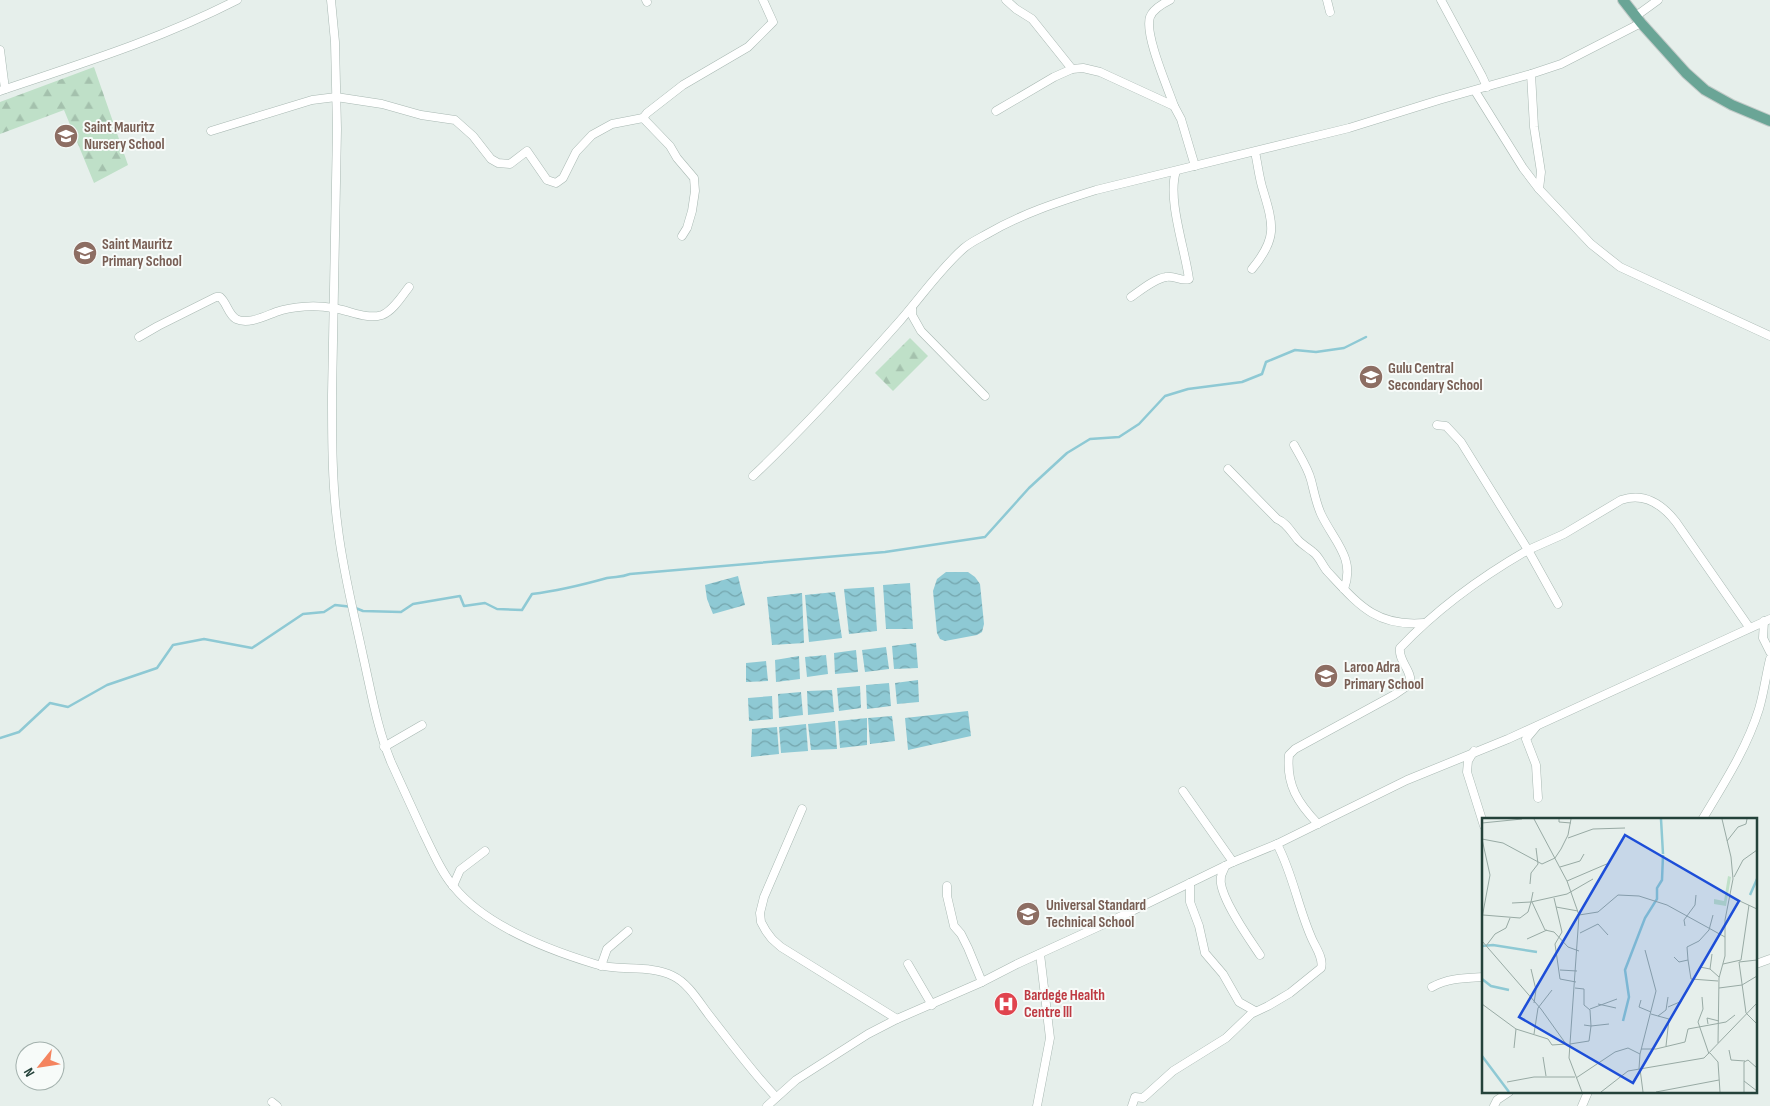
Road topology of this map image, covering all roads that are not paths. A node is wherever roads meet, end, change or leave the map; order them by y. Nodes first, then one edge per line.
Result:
1 (237, 0) edge
2 (331, 0) edge
3 (764, 0) edge
4 (1006, 0) edge
5 (1170, 0) edge
6 (1327, 0) edge
7 (1441, 0) edge
8 (1623, 0) edge
9 (1658, 0) edge
10 (1330, 12) dead end
11 (1638, 20) junction
12 (0, 50) edge
13 (1072, 69) junction
14 (1531, 74) junction
15 (1487, 87) junction
16 (2, 90) edge
17 (1475, 91) junction
18 (336, 97) junction
19 (1174, 106) junction
20 (996, 111) dead end
21 (644, 118) junction
22 (1770, 121) edge
23 (211, 131) dead end
24 (1255, 152) junction
25 (1195, 166) junction
26 (1176, 171) junction
27 (1539, 188) junction
28 (682, 236) dead end
29 (1252, 269) dead end
30 (409, 288) dead end
31 (1131, 296) dead end
32 (334, 308) junction
33 (912, 308) junction
34 (1770, 336) edge
35 (139, 337) dead end
36 (985, 396) dead end
37 (1437, 425) dead end
38 (1294, 445) dead end
39 (1228, 469) dead end
40 (754, 476) dead end
41 (1528, 550) junction
42 (1344, 589) junction
43 (1558, 604) dead end
44 (1767, 620) edge
45 (1424, 623) junction
46 (1749, 627) junction
47 (1770, 652) edge
48 (1770, 659) edge
49 (1539, 724) junction
50 (422, 725) dead end
51 (384, 747) junction
52 (1474, 752) junction
53 (1184, 791) dead end
54 (1538, 798) dead end
55 (802, 809) dead end
56 (1703, 818) edge
57 (1482, 820) edge
58 (1318, 824) junction
59 (1277, 844) junction
60 (485, 851) dead end
61 (1233, 862) junction
62 (1225, 866) junction
63 (1190, 883) junction
64 (453, 886) junction
65 (947, 886) dead end
66 (628, 931) dead end
67 (1040, 954) junction
68 (1260, 955) dead end
69 (1770, 959) edge
70 (1758, 963) edge
71 (908, 964) dead end
72 (601, 966) junction
73 (1482, 977) edge
74 (982, 982) junction
75 (1432, 987) dead end
76 (932, 1005) junction
77 (1255, 1011) junction
78 (897, 1019) junction
79 (1505, 1094) edge
80 (1587, 1094) edge
81 (776, 1097) junction
82 (767, 1106) edge
83 (1038, 1106) edge
84 (1132, 1106) edge
85 (1494, 1106) edge
86 (1582, 1106) edge

1 - 16 street
2 - 18 street
3 - 21 street
4 - 13 street
5 - 19 street
6 - 10 street
7 - 15 street
8 - 11 main road
9 - 11 street
11 - 14 street
11 - 22 main road
12 - 16 street
13 - 19 street
13 - 20 street
14 - 15 street
14 - 27 street
15 - 17 street
17 - 24 street
17 - 27 street
18 - 21 street
18 - 23 street
18 - 32 street
19 - 25 street
21 - 28 street
24 - 25 street
24 - 29 street
25 - 26 street
26 - 31 street
26 - 33 street
27 - 34 street
30 - 32 street
32 - 35 street
32 - 51 street
33 - 36 street
33 - 40 street
37 - 41 street
38 - 42 street
39 - 42 street
41 - 43 street
41 - 45 street
41 - 46 street
42 - 45 street
44 - 46 street
44 - 47 street
45 - 58 street
46 - 49 street
48 - 56 street
49 - 52 street
49 - 54 street
50 - 51 street
51 - 64 street
52 - 57 street
52 - 58 street
53 - 61 street
55 - 78 street
58 - 59 street
59 - 61 street
59 - 77 street
60 - 64 street
61 - 62 street
62 - 63 street
62 - 68 street
63 - 67 street
63 - 77 street
64 - 72 street
65 - 74 street
66 - 72 street
67 - 74 street
67 - 83 street
69 - 70 street
71 - 76 street
72 - 81 street
73 - 75 street
74 - 76 street
76 - 78 street
77 - 84 street
78 - 81 street
79 - 85 street
80 - 86 street
81 - 82 street

